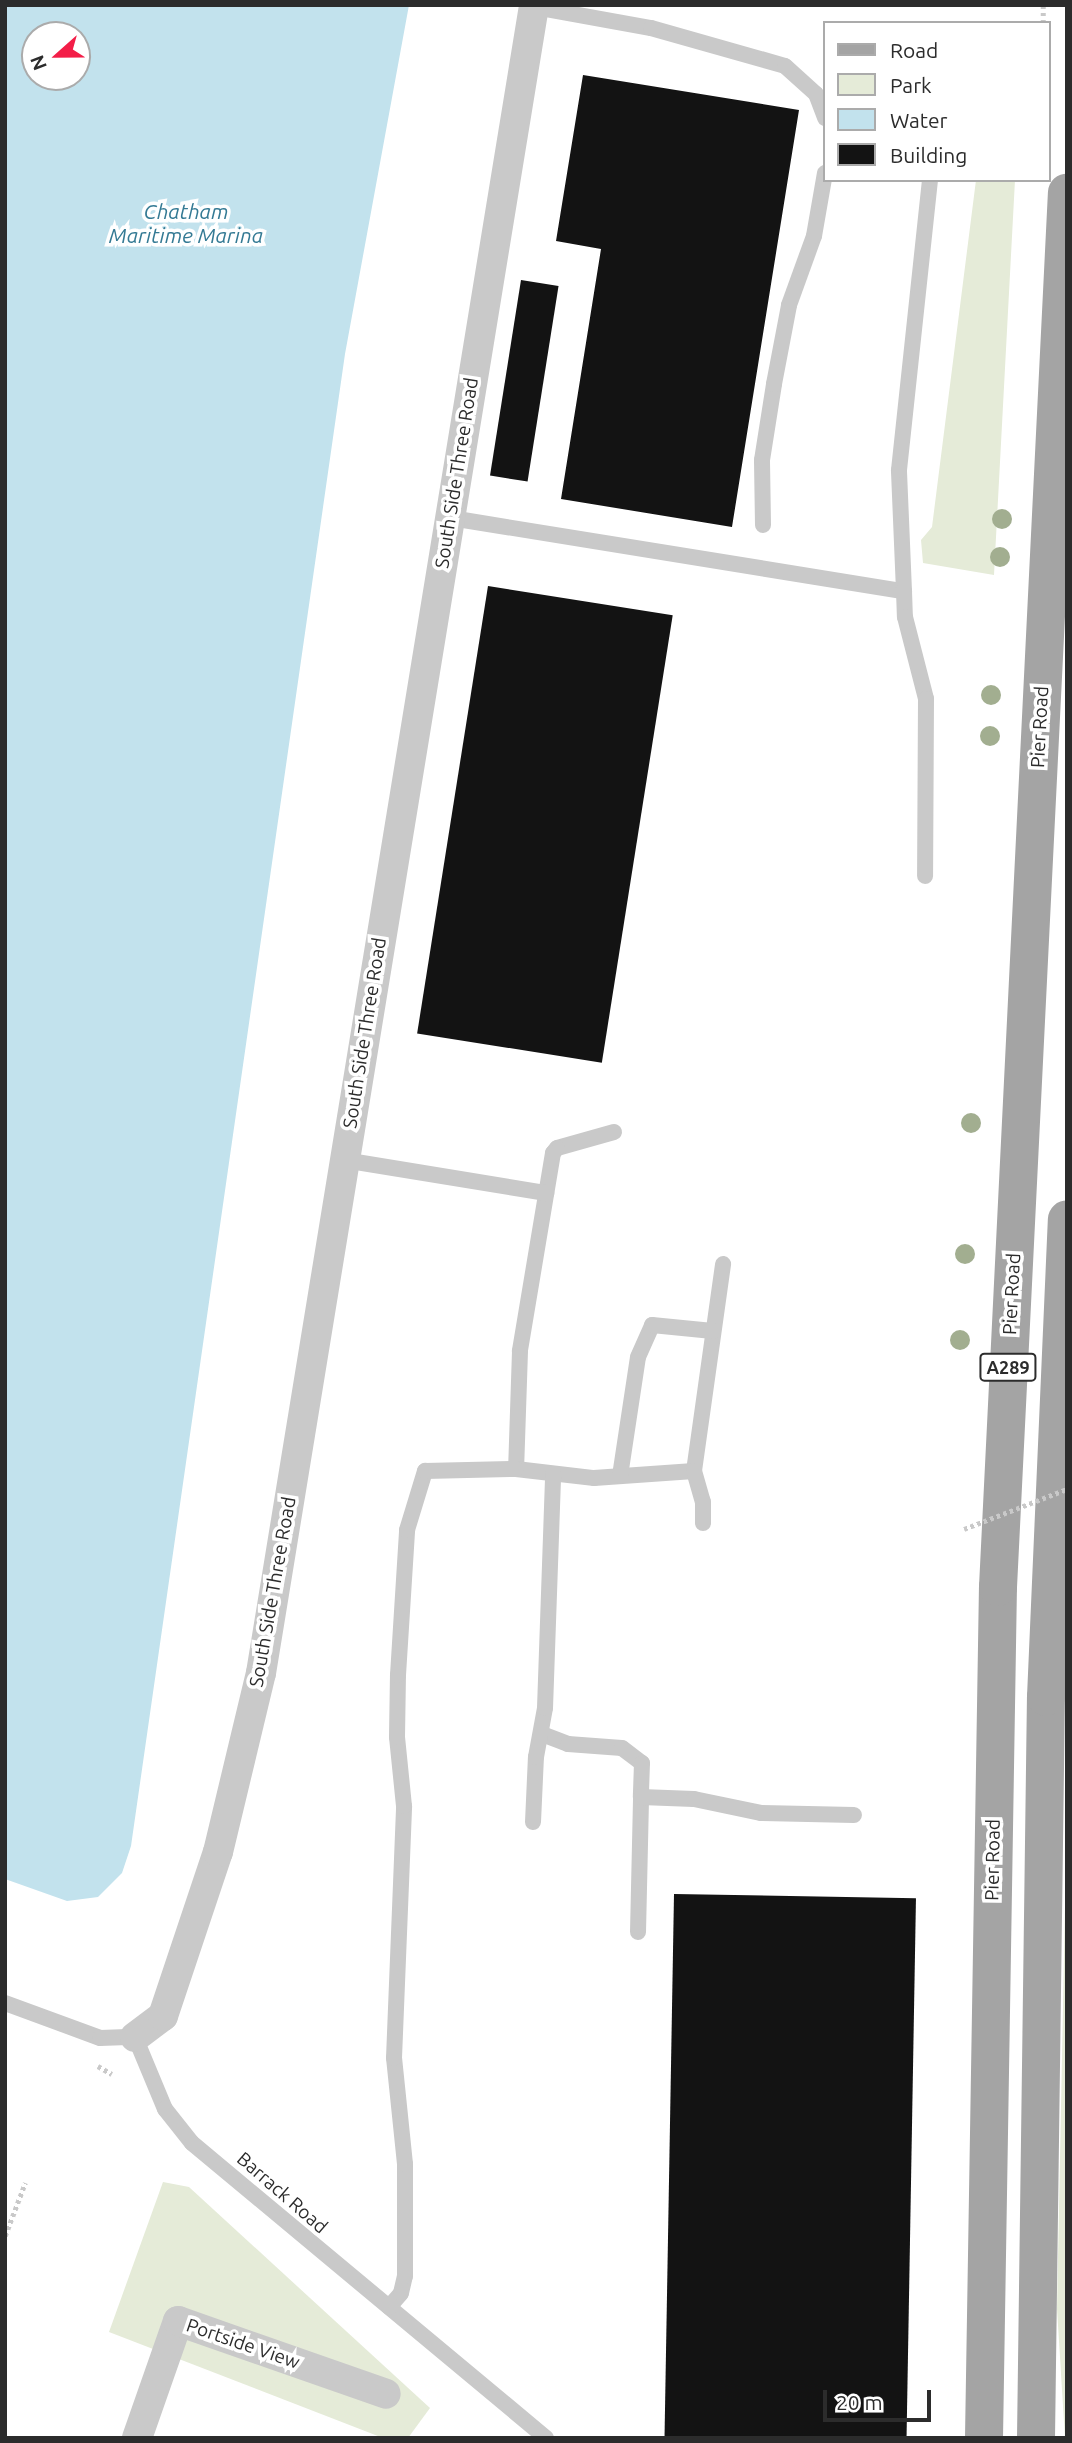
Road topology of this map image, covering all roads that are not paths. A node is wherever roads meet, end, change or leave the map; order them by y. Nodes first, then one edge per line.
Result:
1 (534, 6) edge
2 (824, 115) edge
3 (824, 179) edge
4 (930, 182) edge
5 (1067, 193) edge
6 (451, 519) junction
7 (763, 525) dead end
8 (904, 591) junction
9 (925, 876) dead end
10 (614, 1132) dead end
11 (344, 1160) junction
12 (546, 1194) junction
13 (1067, 1219) edge
14 (723, 1264) dead end
15 (713, 1331) junction
16 (516, 1469) junction
17 (694, 1471) junction
18 (554, 1474) junction
19 (620, 1476) junction
20 (703, 1523) dead end
21 (542, 1734) junction
22 (641, 1797) junction
23 (854, 1815) dead end
24 (533, 1822) dead end
25 (638, 1931) dead end
26 (5, 2003) edge
27 (135, 2037) junction
28 (389, 2307) junction
29 (386, 2394) dead end
30 (137, 2438) edge
31 (546, 2438) edge
32 (984, 2438) edge
33 (1039, 2438) edge

1 - 2 lane
1 - 6 street, South Side Three Road
3 - 7 lane
4 - 8 lane
5 - 32 main road, Pier Road / A289
6 - 8 lane
6 - 11 street, South Side Three Road
8 - 9 lane
10 - 12 lane
11 - 12 lane
11 - 27 street, South Side Three Road
12 - 16 lane
13 - 33 main road, A289
14 - 15 lane
15 - 17 lane
15 - 19 lane
16 - 18 lane
16 - 28 lane
17 - 19 lane
17 - 20 lane
18 - 19 lane
18 - 21 lane
21 - 22 lane
21 - 24 lane
22 - 23 lane
22 - 25 lane
26 - 27 lane
27 - 28 lane, Barrack Road
28 - 31 lane, Barrack Road
29 - 30 street, Portside View

